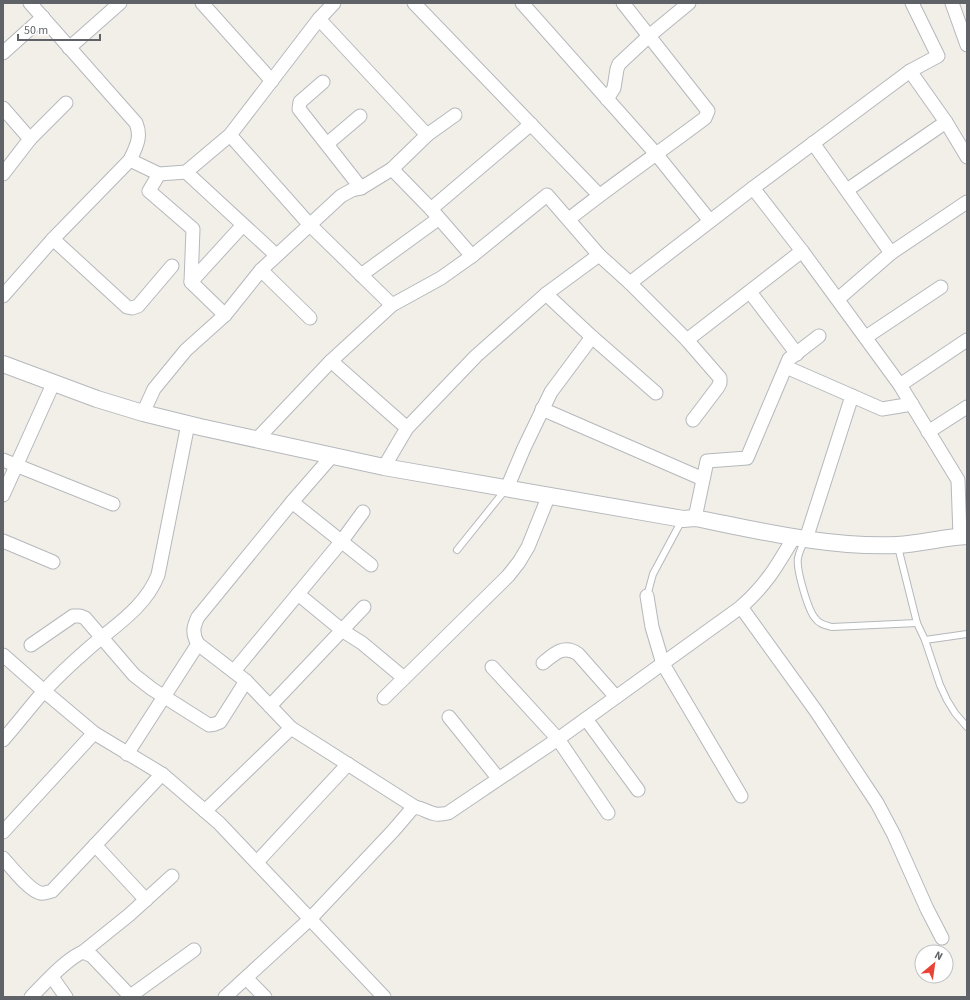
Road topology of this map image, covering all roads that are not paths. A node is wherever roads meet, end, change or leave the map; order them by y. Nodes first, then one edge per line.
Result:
1 (30, 3) edge
2 (120, 3) edge
3 (202, 3) edge
4 (334, 3) edge
5 (414, 3) edge
6 (522, 3) edge
7 (623, 3) edge
8 (689, 3) edge
9 (912, 3) edge
10 (952, 3) edge
11 (43, 18) junction
12 (319, 19) junction
13 (649, 36) junction
14 (967, 45) edge
15 (69, 48) junction
16 (3, 53) edge
17 (910, 71) junction
18 (272, 81) junction
19 (323, 82) dead end
20 (607, 99) junction
21 (66, 103) dead end
22 (455, 115) dead end
23 (5, 116) edge
24 (360, 116) dead end
25 (946, 122) junction
26 (531, 124) junction
27 (230, 135) junction
28 (426, 135) junction
29 (30, 139) junction
30 (813, 143) junction
31 (327, 144) junction
32 (656, 154) junction
33 (967, 157) edge
34 (130, 160) junction
35 (392, 168) junction
36 (186, 172) junction
37 (3, 174) edge
38 (159, 174) junction
39 (361, 188) junction
40 (753, 188) junction
41 (847, 190) junction
42 (599, 195) junction
43 (967, 202) edge
44 (434, 214) junction
45 (569, 219) junction
46 (710, 221) junction
47 (243, 224) junction
48 (309, 224) junction
49 (53, 239) junction
50 (802, 251) junction
51 (891, 253) junction
52 (276, 255) junction
53 (599, 255) junction
54 (472, 256) junction
55 (172, 266) dead end
56 (261, 270) junction
57 (361, 275) junction
58 (191, 282) junction
59 (630, 283) junction
60 (941, 287) dead end
61 (750, 292) junction
62 (546, 294) junction
63 (3, 296) edge
64 (838, 299) junction
65 (392, 305) junction
66 (225, 315) junction
67 (310, 318) dead end
68 (820, 336) dead end
69 (866, 336) junction
70 (592, 337) junction
71 (687, 340) junction
72 (967, 340) edge
73 (797, 354) junction
74 (331, 361) junction
75 (3, 364) edge
76 (786, 368) junction
77 (53, 384) junction
78 (900, 385) junction
79 (656, 393) dead end
80 (852, 396) junction
81 (912, 404) junction
82 (967, 407) edge
83 (542, 409) junction
84 (143, 413) junction
85 (693, 420) dead end
86 (188, 424) junction
87 (407, 428) junction
88 (928, 432) junction
89 (257, 439) junction
90 (332, 456) junction
91 (3, 460) edge
92 (16, 465) junction
93 (384, 467) junction
94 (962, 477) edge
95 (703, 480) junction
96 (507, 488) junction
97 (3, 495) edge
98 (549, 495) junction
99 (292, 502) junction
100 (113, 504) dead end
101 (364, 512) dead end
102 (689, 518) junction
103 (964, 536) edge
104 (800, 538) junction
105 (3, 541) edge
106 (341, 542) junction
107 (898, 545) junction
108 (457, 550) dead end
109 (53, 562) dead end
110 (371, 565) dead end
111 (298, 594) junction
112 (647, 596) joint
113 (364, 607) dead end
114 (740, 607) junction
115 (917, 623) junction
116 (342, 631) junction
117 (967, 634) edge
118 (101, 638) junction
119 (925, 640) junction
120 (198, 644) junction
121 (31, 645) dead end
122 (3, 655) edge
123 (543, 663) dead end
124 (663, 664) junction
125 (492, 667) dead end
126 (234, 671) junction
127 (404, 678) junction
128 (246, 681) junction
129 (44, 692) junction
130 (164, 697) junction
131 (616, 697) junction
132 (384, 698) dead end
133 (270, 706) junction
134 (449, 717) dead end
135 (586, 719) junction
136 (967, 727) edge
137 (291, 728) junction
138 (94, 733) junction
139 (558, 739) junction
140 (3, 740) edge
141 (127, 754) junction
142 (348, 764) junction
143 (162, 774) junction
144 (498, 778) junction
145 (638, 790) dead end
146 (741, 796) dead end
147 (415, 808) junction
148 (206, 811) junction
149 (608, 813) dead end
150 (3, 832) edge
151 (95, 845) junction
152 (3, 858) edge
153 (257, 862) junction
154 (172, 876) dead end
155 (146, 900) junction
156 (310, 919) junction
157 (942, 938) dead end
158 (194, 950) dead end
159 (82, 952) junction
160 (52, 977) junction
161 (246, 978) junction
162 (31, 997) edge
163 (66, 997) edge
164 (130, 997) edge
165 (225, 997) edge
166 (265, 997) edge
167 (384, 997) edge

1 - 11 street
2 - 15 street
3 - 18 street
4 - 12 street
5 - 26 street
6 - 20 street
7 - 13 street
8 - 13 street
9 - 17 street
10 - 14 street
11 - 15 street
11 - 16 street
12 - 18 street
12 - 28 street
13 - 20 street
13 - 32 street
15 - 34 street
17 - 25 street
17 - 30 street
18 - 27 street
19 - 31 street
20 - 32 street
21 - 29 street
22 - 28 street
23 - 29 street
24 - 31 street
25 - 33 street
25 - 41 street
26 - 42 street
26 - 44 street
27 - 36 street
27 - 48 street
28 - 35 street
29 - 37 street
30 - 40 street
30 - 41 street
31 - 39 street
32 - 42 street
32 - 46 street
34 - 38 street
34 - 49 street
35 - 39 street
35 - 44 street
36 - 38 street
36 - 47 street
38 - 58 street
39 - 48 street
40 - 46 street
40 - 50 street
41 - 51 street
42 - 45 street
43 - 51 street
44 - 54 street
44 - 57 street
45 - 53 street
45 - 54 street
46 - 59 street
47 - 52 street
47 - 58 street
48 - 52 street
48 - 57 street
49 - 55 street
49 - 63 street
50 - 61 street
50 - 64 street
51 - 64 street
52 - 56 street
53 - 59 street
53 - 62 street
54 - 65 street
56 - 66 street
56 - 67 street
57 - 65 street
58 - 66 street
59 - 71 street
60 - 69 street
61 - 71 street
61 - 73 street
62 - 70 street
62 - 87 street
64 - 69 street
65 - 74 street
66 - 84 street
68 - 73 street
69 - 78 street
70 - 79 street
70 - 83 street
71 - 85 street
72 - 78 street
73 - 76 street
74 - 87 street
74 - 89 street
75 - 77 street
76 - 80 street
76 - 95 street
77 - 84 street
77 - 92 street
78 - 81 street
80 - 81 street
80 - 104 street
81 - 88 street
82 - 88 street
83 - 95 street
83 - 96 street
84 - 86 street
86 - 89 street
86 - 118 street
87 - 93 street
88 - 94 street
89 - 90 street
90 - 93 street
90 - 99 street
91 - 92 street
92 - 97 street
92 - 100 street
93 - 96 street
94 - 103 street
95 - 102 street
96 - 98 street
96 - 108 lane
98 - 102 street
98 - 127 street
99 - 106 street
99 - 120 street
101 - 106 street
102 - 104 street
102 - 112 lane
103 - 107 street
104 - 107 street
104 - 114 street
104 - 115 lane
105 - 109 street
106 - 110 street
106 - 111 street
107 - 115 lane
111 - 116 street
111 - 126 street
112 - 124 street
113 - 116 street
114 - 124 street
114 - 157 street
115 - 119 lane
116 - 127 street
116 - 133 street
117 - 119 lane
118 - 121 street
118 - 129 street
118 - 130 street
119 - 136 lane
120 - 126 street
120 - 130 street
122 - 129 street
123 - 131 street
124 - 131 street
124 - 146 street
125 - 139 street
126 - 128 street
127 - 132 street
128 - 130 street
128 - 133 street
129 - 138 street
129 - 140 street
130 - 141 street
131 - 135 street
133 - 137 street
134 - 144 street
135 - 139 street
135 - 145 street
137 - 142 street
137 - 148 street
138 - 141 street
138 - 150 street
139 - 144 street
139 - 149 street
141 - 143 street
142 - 147 street
142 - 153 street
143 - 148 street
143 - 151 street
144 - 147 street
147 - 156 street
148 - 153 street
151 - 152 street
151 - 155 street
153 - 156 street
154 - 155 street
155 - 159 street
156 - 161 street
156 - 167 street
158 - 164 street
159 - 160 street
159 - 164 street
160 - 162 street
160 - 163 street
161 - 165 street
161 - 166 street

